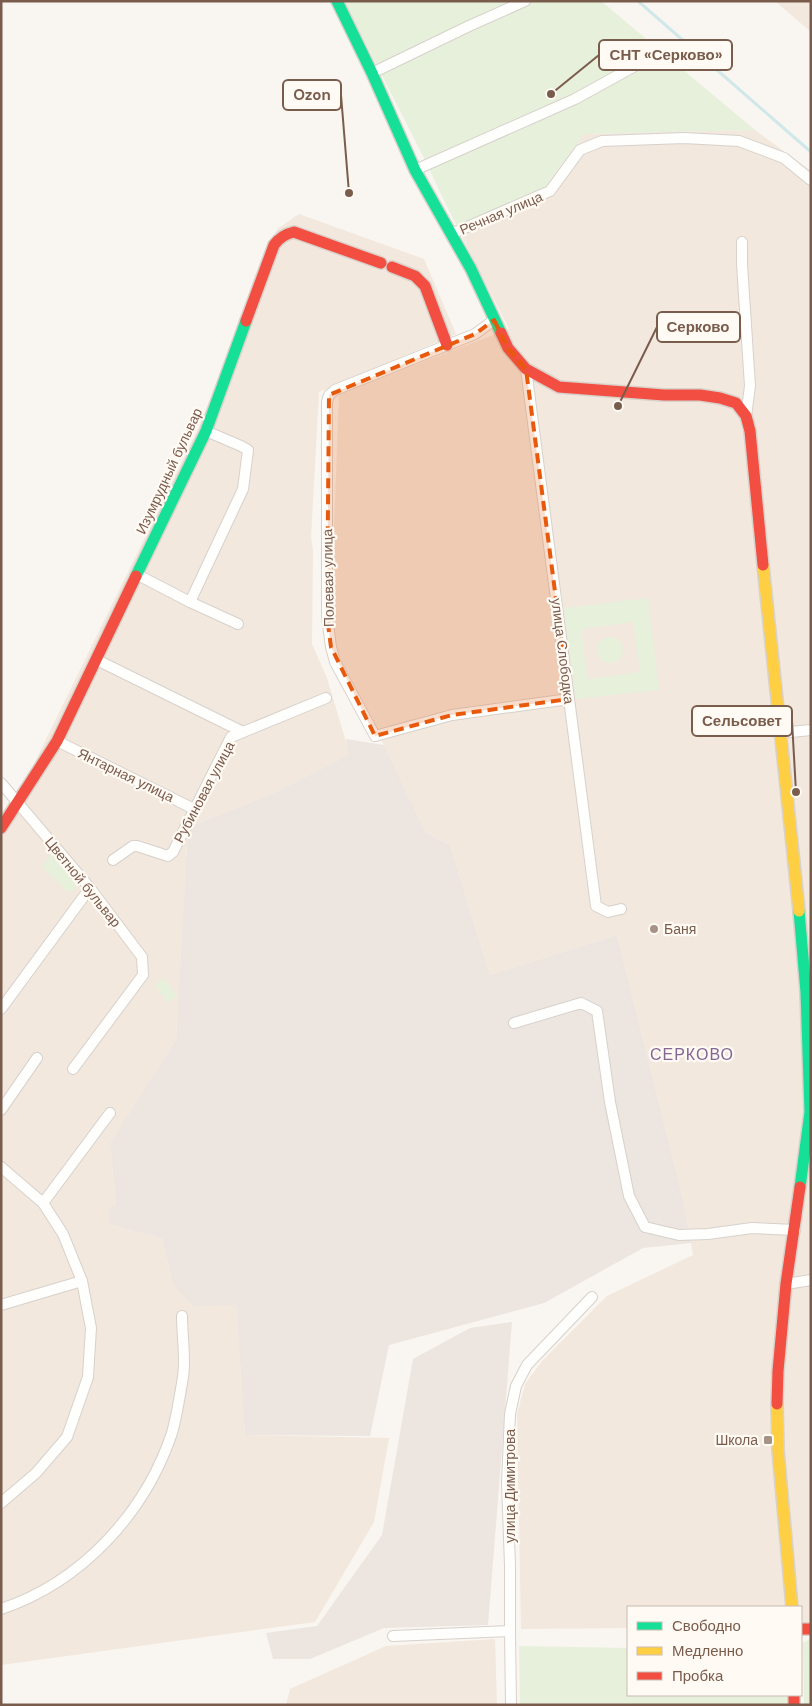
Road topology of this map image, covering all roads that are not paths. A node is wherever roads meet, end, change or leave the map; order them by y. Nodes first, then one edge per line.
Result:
1 (337, 1) edge
2 (525, 1) edge
3 (653, 56) dead end
4 (372, 73) junction
5 (416, 170) junction
6 (811, 180) edge
7 (451, 234) junction
8 (742, 242) dead end
9 (494, 320) junction
10 (447, 344) junction
11 (526, 369) junction
12 (746, 416) junction
13 (206, 431) junction
14 (138, 575) junction
15 (190, 602) junction
16 (238, 624) dead end
17 (97, 660) junction
18 (326, 698) dead end
19 (569, 698) junction
20 (811, 730) edge
21 (243, 732) junction
22 (780, 733) junction
23 (57, 741) junction
24 (1, 783) edge
25 (17, 803) junction
26 (194, 809) junction
27 (1, 828) edge
28 (113, 860) dead end
29 (90, 888) junction
30 (621, 908) dead end
31 (1, 1009) edge
32 (514, 1023) dead end
33 (37, 1058) dead end
34 (73, 1069) dead end
35 (1, 1110) edge
36 (110, 1113) dead end
37 (1, 1167) edge
38 (43, 1203) junction
39 (795, 1230) junction
40 (811, 1280) edge
41 (82, 1281) junction
42 (786, 1284) junction
43 (592, 1297) dead end
44 (1, 1305) edge
45 (182, 1316) dead end
46 (1, 1503) edge
47 (792, 1606) edge
48 (1, 1609) edge
49 (510, 1630) junction
50 (392, 1636) dead end
51 (512, 1705) edge

1 - 4 main road
2 - 4 street
3 - 5 street
4 - 5 main road
5 - 7 main road
6 - 7 street, Речная улица
7 - 9 main road
8 - 12 street
9 - 10 street, Полевая улица
9 - 11 main road
10 - 13 main road, Изумрудный бульвар
10 - 19 street, Полевая улица
11 - 12 main road
11 - 19 street, улица Слободка
12 - 22 main road
13 - 14 main road, Изумрудный бульвар
13 - 15 street
14 - 15 street
14 - 17 main road, Изумрудный бульвар
15 - 16 street
17 - 21 street, Рубиновая улица
17 - 23 main road, Изумрудный бульвар
18 - 21 street, Рубиновая улица
19 - 30 street, улица Слободка
20 - 22 street
21 - 26 street, Рубиновая улица
22 - 39 main road
23 - 25 main road, Изумрудный бульвар
23 - 26 street, Янтарная улица
24 - 25 street, Цветной бульвар
25 - 27 main road, Изумрудный бульвар
25 - 29 street, Цветной бульвар
26 - 28 street, Рубиновая улица
29 - 31 street
29 - 34 street, Цветной бульвар
32 - 39 street
33 - 35 street
36 - 38 street
37 - 38 street
38 - 41 street
39 - 42 main road
40 - 42 street
41 - 44 street
41 - 46 street
42 - 47 main road
43 - 49 street, улица Димитрова
45 - 48 street
49 - 50 street
49 - 51 street, улица Димитрова

